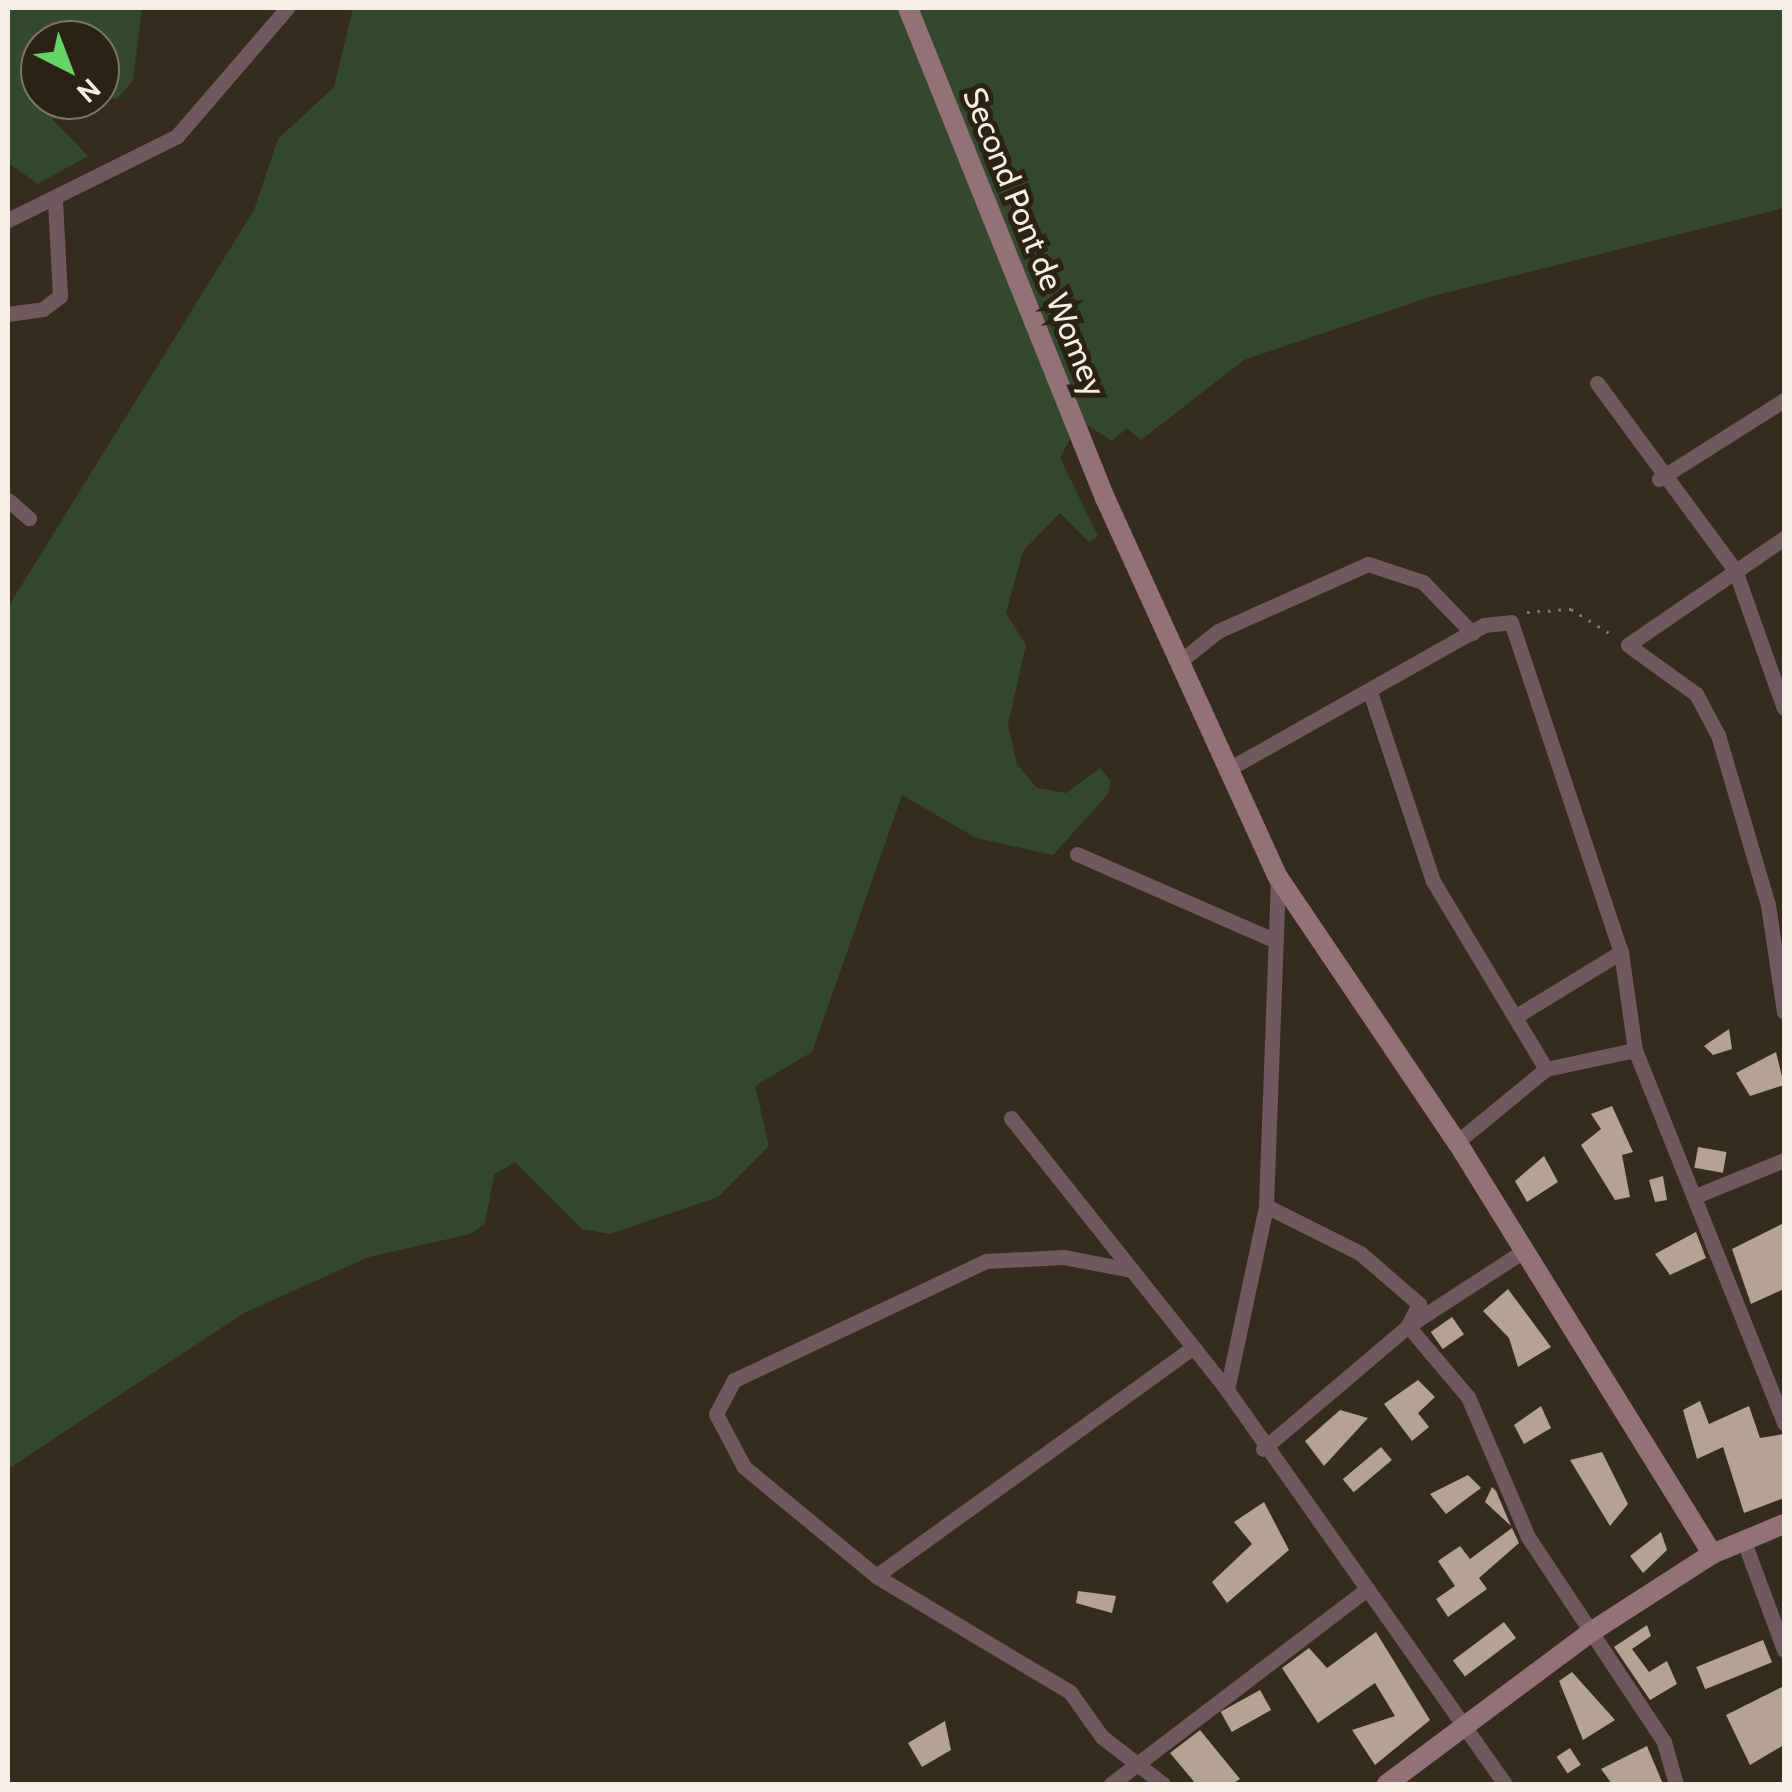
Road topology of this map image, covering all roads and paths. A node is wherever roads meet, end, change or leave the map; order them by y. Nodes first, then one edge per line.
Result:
1 (287, 8) edge
2 (908, 8) edge
3 (55, 200) junction
4 (8, 220) edge
5 (8, 314) edge
6 (1598, 383) dead end
7 (1784, 400) edge
8 (1660, 479) junction
9 (8, 500) edge
10 (29, 518) dead end
11 (1784, 538) edge
12 (1735, 570) junction
13 (1510, 622) junction
14 (1472, 633) junction
15 (1628, 645) junction
16 (1178, 663) junction
17 (1371, 695) junction
18 (1784, 708) edge
19 (1232, 767) junction
20 (1077, 854) dead end
21 (1278, 877) junction
22 (1776, 903) edge
23 (1270, 938) junction
24 (1621, 952) junction
25 (1784, 1012) edge
26 (1518, 1015) junction
27 (1635, 1050) junction
28 (1546, 1069) junction
29 (1011, 1118) dead end
30 (1458, 1142) junction
31 (1784, 1160) edge
32 (1698, 1195) junction
33 (1266, 1206) junction
34 (1519, 1254) junction
35 (1131, 1270) junction
36 (1408, 1326) junction
37 (1193, 1347) junction
38 (1227, 1390) junction
39 (1784, 1424) edge
40 (1263, 1448) junction
41 (1784, 1524) edge
42 (1744, 1540) junction
43 (1712, 1554) junction
44 (876, 1576) junction
45 (1366, 1589) junction
46 (1592, 1632) junction
47 (1784, 1650) edge
48 (1469, 1725) junction
49 (1143, 1762) junction
50 (1111, 1784) edge
51 (1163, 1784) edge
52 (1387, 1784) edge
53 (1506, 1784) edge
54 (1676, 1784) edge

1 - 3 street
2 - 16 main road, Second Pont de Womey
3 - 4 street
3 - 5 street
6 - 8 street
7 - 8 street
8 - 12 street
9 - 10 street
11 - 12 street
12 - 15 street
12 - 18 street
13 - 14 street
13 - 15 path
13 - 24 street
14 - 16 street
14 - 17 street
15 - 22 street
16 - 19 main road, Second Pont de Womey
17 - 19 street
17 - 26 street
19 - 21 main road, Second Pont de Womey
20 - 23 street
21 - 23 street
21 - 30 main road, Second Pont de Womey
22 - 25 street
23 - 33 street
24 - 26 street
24 - 27 street
26 - 28 street
27 - 28 street
27 - 32 street
28 - 30 street
29 - 35 street
30 - 34 main road, Second Pont de Womey
31 - 32 street
32 - 39 street
33 - 36 street
33 - 38 street
34 - 36 street
34 - 43 main road, Second Pont de Womey
35 - 37 street
35 - 44 street
36 - 40 street
36 - 46 street
37 - 38 street
37 - 44 street
38 - 40 street
40 - 45 street
41 - 42 main road
42 - 43 main road
42 - 47 street
43 - 46 main road
44 - 49 street
45 - 48 street
45 - 49 street
46 - 48 main road
46 - 54 street
48 - 52 main road
48 - 53 street
49 - 50 street
49 - 51 street

